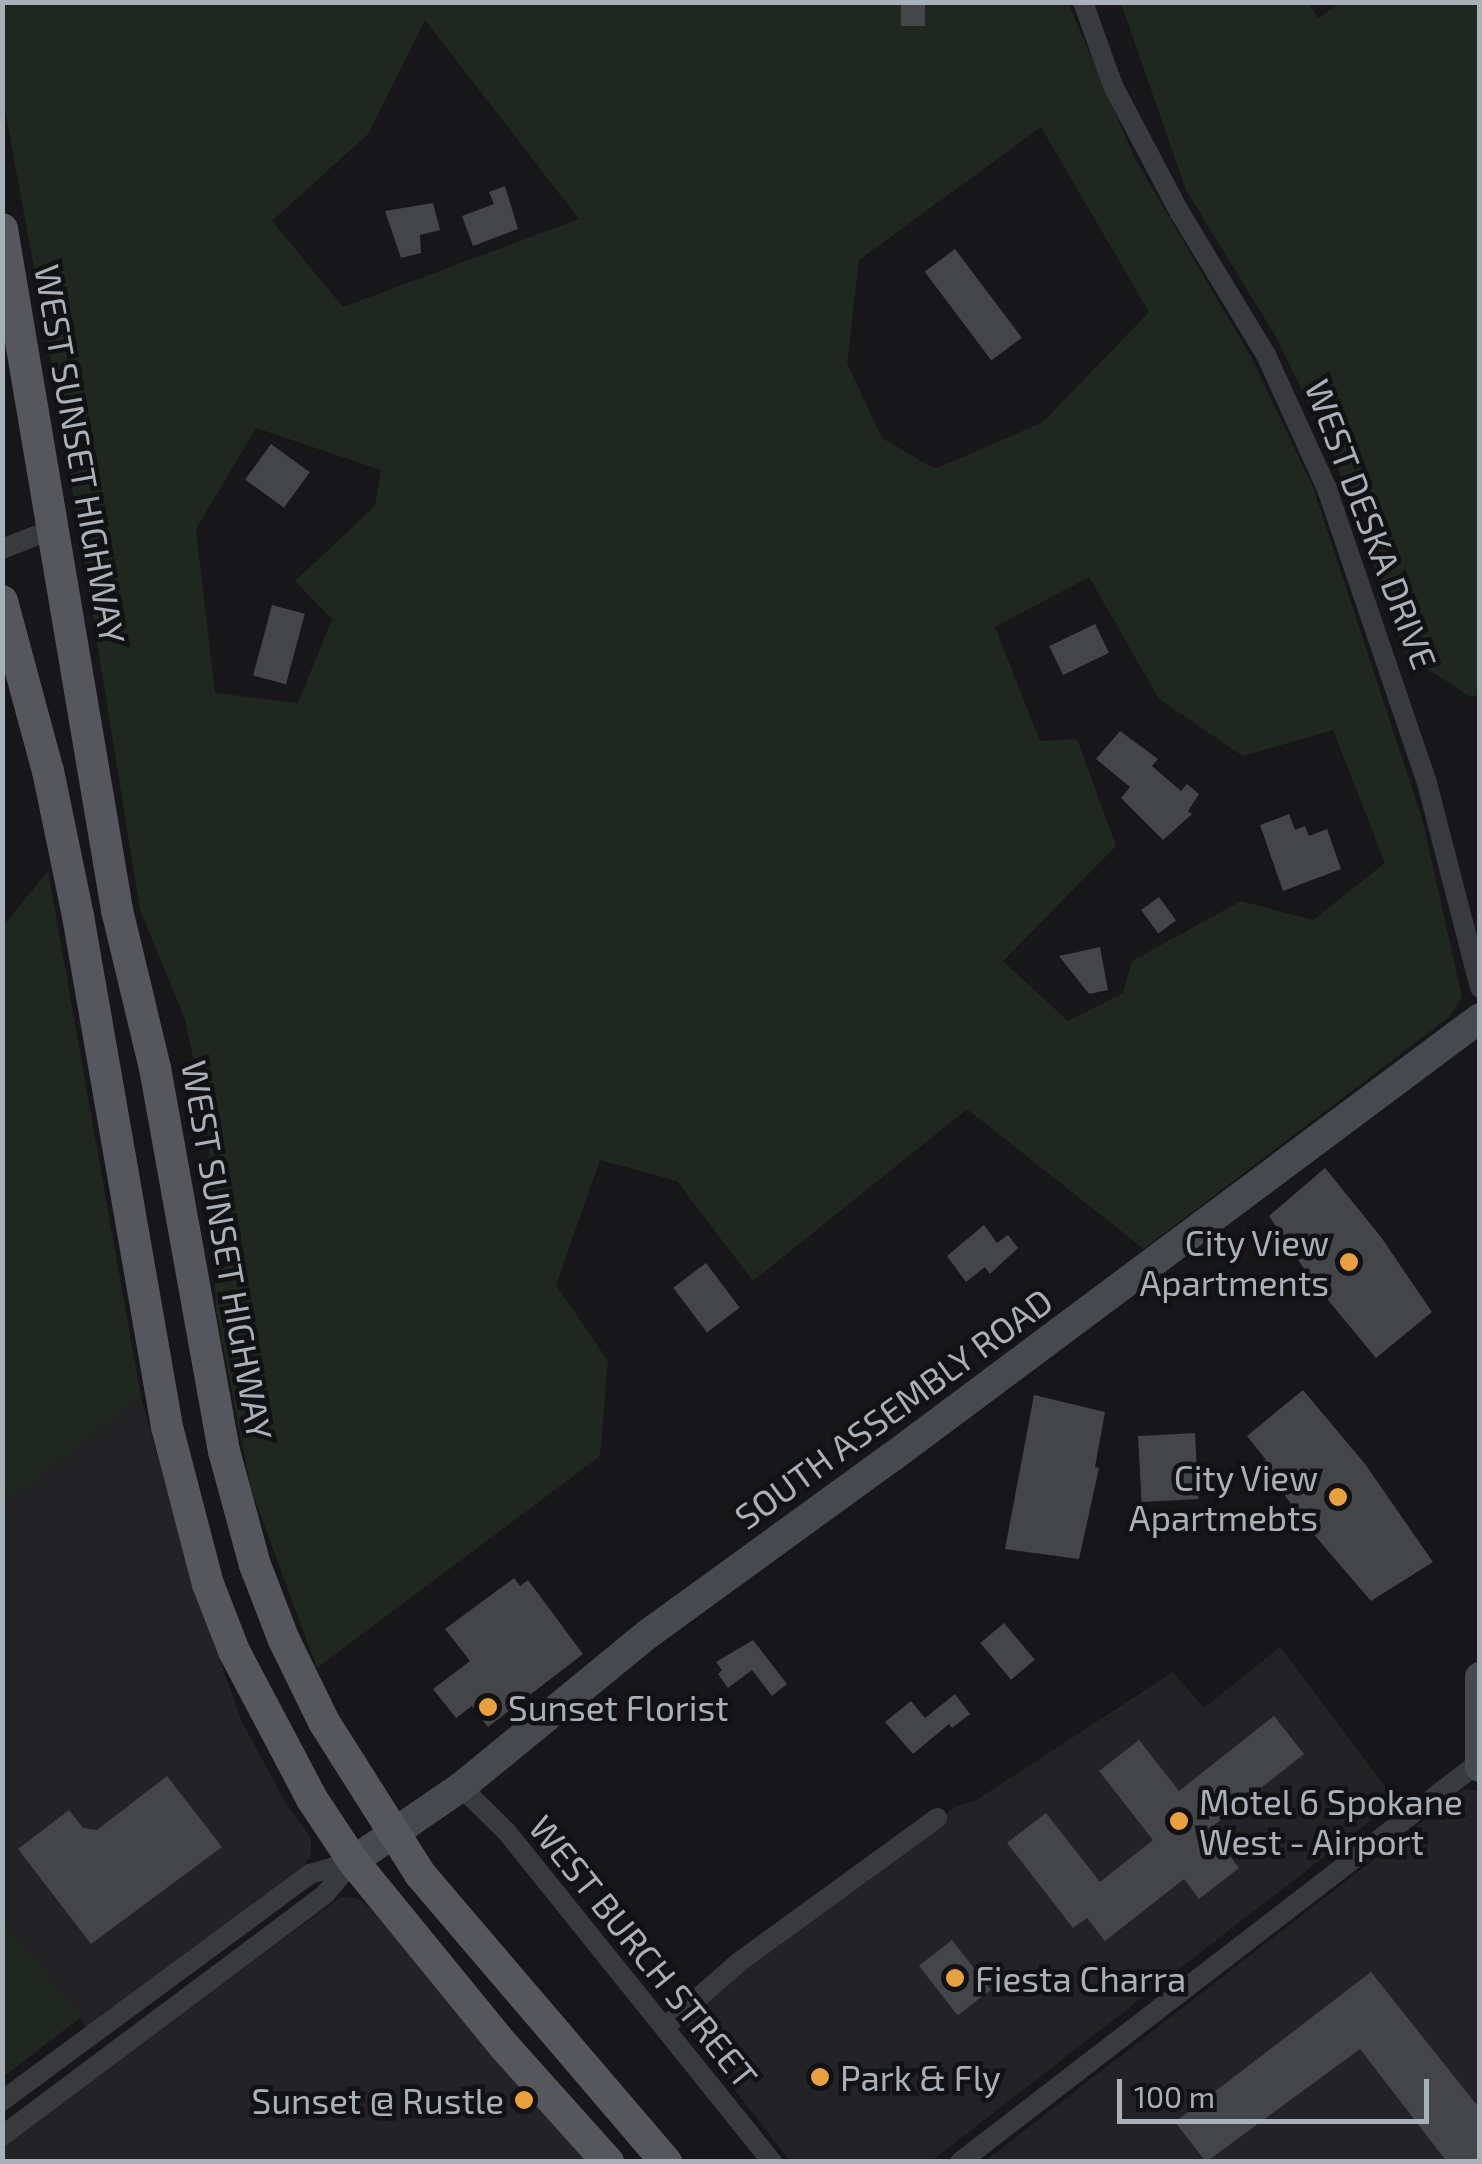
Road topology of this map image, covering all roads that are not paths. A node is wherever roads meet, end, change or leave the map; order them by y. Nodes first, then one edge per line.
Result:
1 (1083, 2) edge
2 (4, 238) edge
3 (56, 528) junction
4 (2, 550) edge
5 (2, 602) edge
6 (1480, 988) edge
7 (1480, 1018) edge
8 (1480, 1677) edge
9 (1478, 1765) edge
10 (461, 1787) junction
11 (938, 1818) dead end
12 (394, 1832) junction
13 (353, 1861) junction
14 (666, 2026) junction
15 (609, 2095) junction
16 (2, 2101) edge
17 (2, 2136) edge
18 (608, 2162) edge
19 (635, 2162) edge
20 (666, 2162) edge
21 (772, 2162) edge
22 (960, 2162) edge

1 - 6 street, WEST DESKA DRIVE
2 - 3 main road, WEST SUNSET HIGHWAY
3 - 4 street
3 - 12 main road, WEST SUNSET HIGHWAY
5 - 13 main road
7 - 10 street, SOUTH ASSEMBLY ROAD
8 - 9 street
9 - 22 street
10 - 12 street, SOUTH ASSEMBLY ROAD
10 - 14 street, WEST BURCH STREET
11 - 14 street
12 - 13 street, SOUTH ASSEMBLY ROAD
12 - 15 main road, WEST SUNSET HIGHWAY
13 - 16 street, SOUTH ASSEMBLY ROAD
13 - 17 street, SOUTH ASSEMBLY ROAD
13 - 18 main road
14 - 21 street, WEST BURCH STREET
15 - 19 main road
15 - 20 main road, WEST SUNSET HIGHWAY

